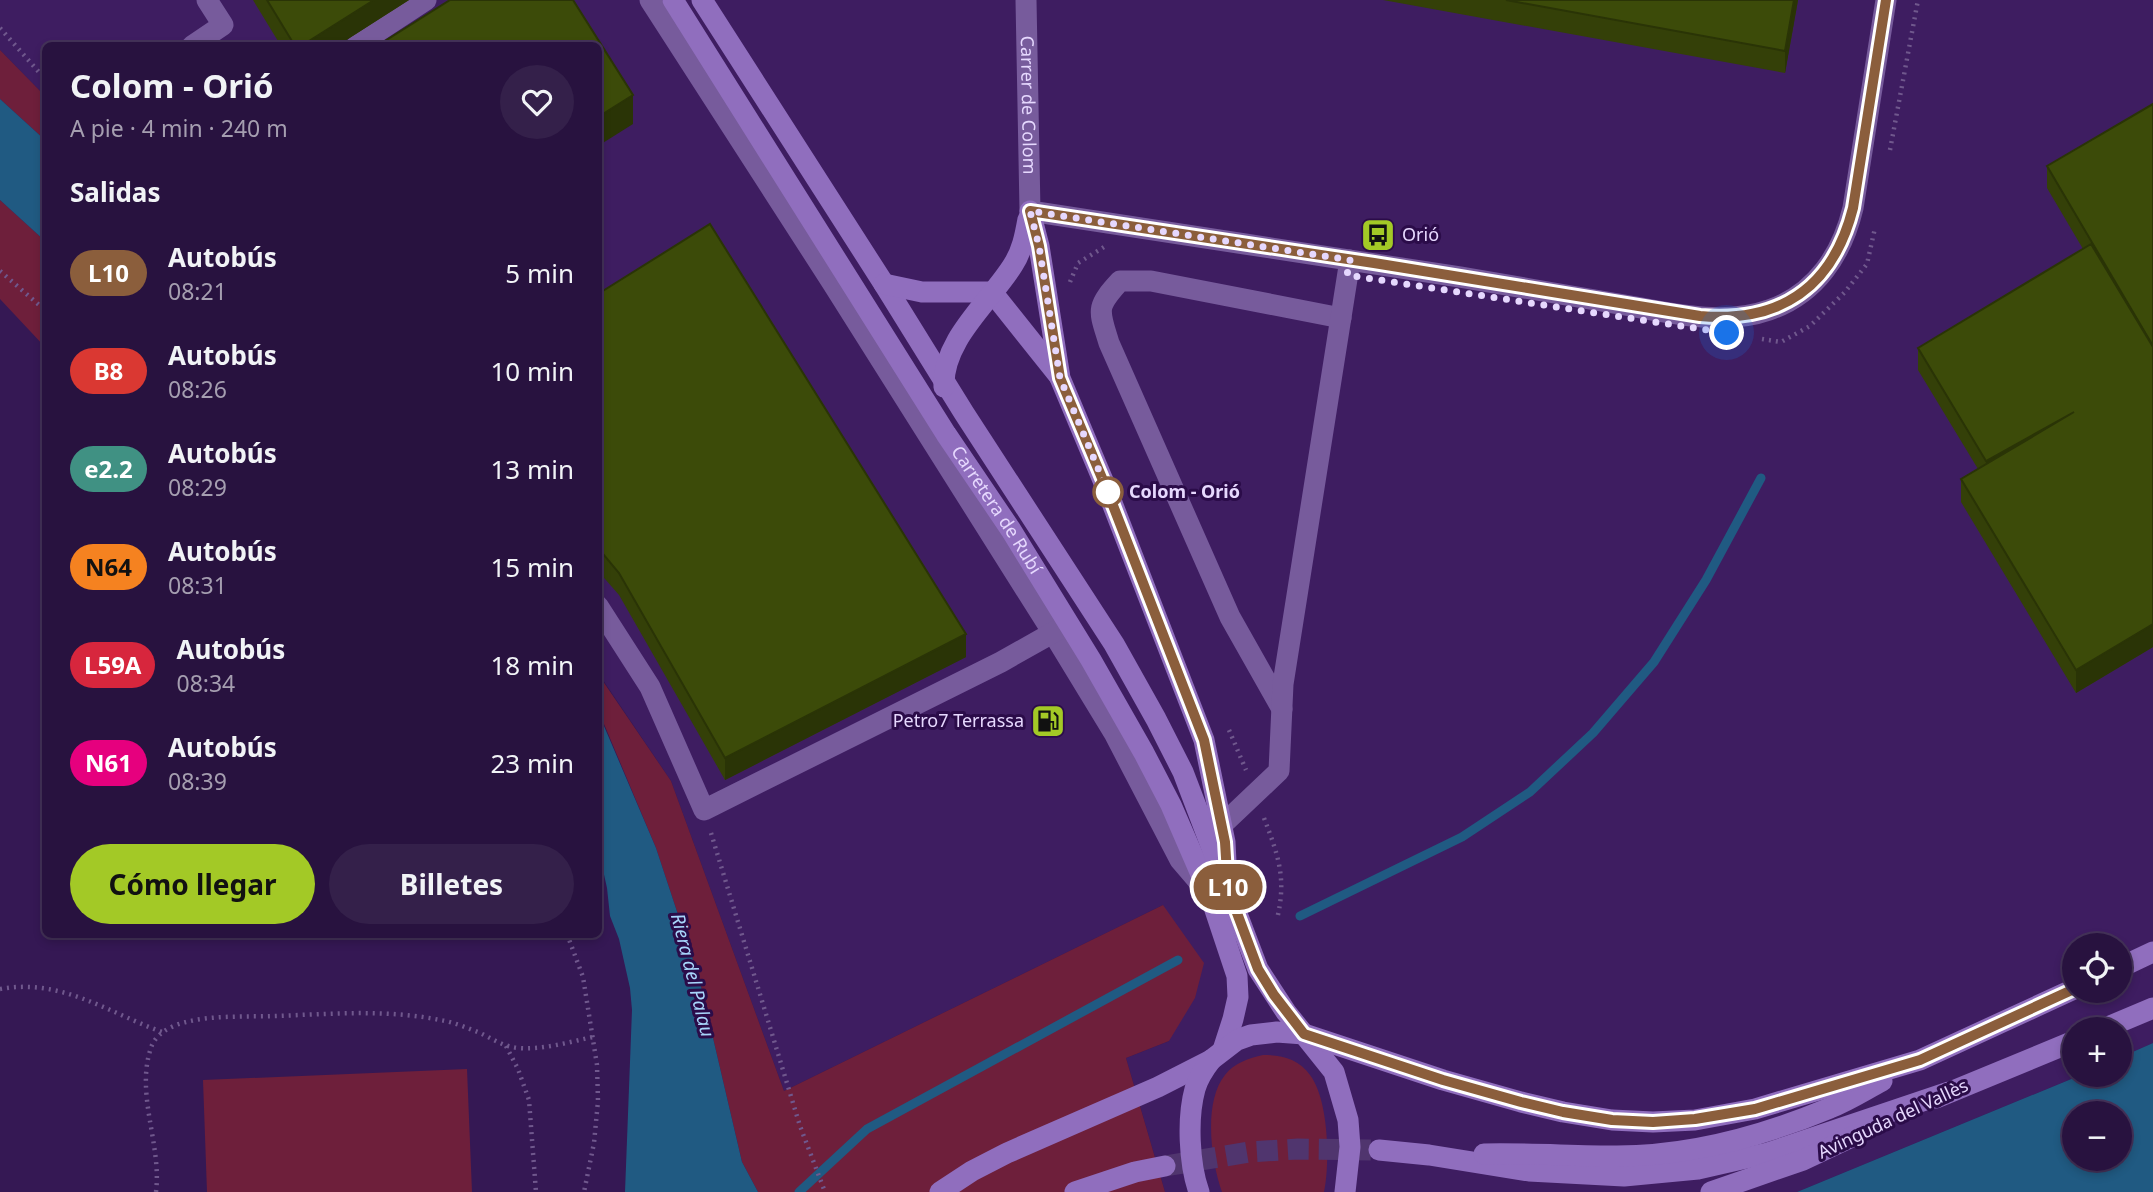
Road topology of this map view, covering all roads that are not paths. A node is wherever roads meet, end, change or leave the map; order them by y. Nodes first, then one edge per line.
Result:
1 (207, 0) edge
2 (426, 0) edge
3 (650, 0) edge
4 (673, 0) edge
5 (702, 0) edge
6 (1026, 0) edge
7 (1886, 0) edge
8 (198, 42) edge
9 (362, 42) edge
10 (1030, 211) junction
11 (1350, 260) junction
12 (884, 284) junction
13 (992, 292) junction
14 (1341, 318) junction
15 (1060, 378) junction
16 (943, 380) junction
17 (1011, 530) junction
18 (602, 612) edge
19 (1060, 629) junction
20 (1282, 709) junction
21 (1222, 826) junction
22 (1219, 892) junction
23 (2153, 952) edge
24 (2132, 962) edge
25 (2062, 995) edge
26 (2153, 1008) edge
27 (2132, 1017) edge
28 (1308, 1041) junction
29 (2062, 1046) edge
30 (1217, 1055) junction
31 (1920, 1060) junction
32 (1949, 1092) junction
33 (1379, 1150) tunnel mouth
34 (1429, 1155) junction
35 (1165, 1166) tunnel mouth
36 (940, 1192) edge
37 (1075, 1192) edge
38 (1199, 1192) edge
39 (1345, 1192) edge
40 (1711, 1192) edge

1 - 8 street
2 - 9 street
3 - 19 street
4 - 17 main road, Carretera de Rubí
5 - 12 main road, Carretera de Rubí
6 - 10 street, Carrer de Colom
7 - 11 street
10 - 11 street
10 - 13 main road
10 - 15 main road
11 - 14 street
12 - 13 main road
12 - 16 main road, Carretera de Rubí
13 - 15 main road
13 - 16 main road
14 - 20 street
14 - 20 street
15 - 21 main road
16 - 17 main road
16 - 22 main road, Carretera de Rubí
17 - 19 main road, Carretera de Rubí
18 - 19 street
19 - 22 main road, Carretera de Rubí
20 - 21 street
21 - 22 main road
22 - 28 main road, Carretera de Rubí
22 - 30 main road, Carretera de Rubí
23 - 24 main road
25 - 31 main road
26 - 27 main road
28 - 30 main road
28 - 31 main road
28 - 39 main road, Carretera de Rubí
29 - 32 main road, Avinguda del Vallès
30 - 36 main road
30 - 38 main road, Carretera de Rubí
31 - 34 main road
32 - 34 main road
32 - 40 main road, Avinguda del Vallès
33 - 34 main road
35 - 37 main road

